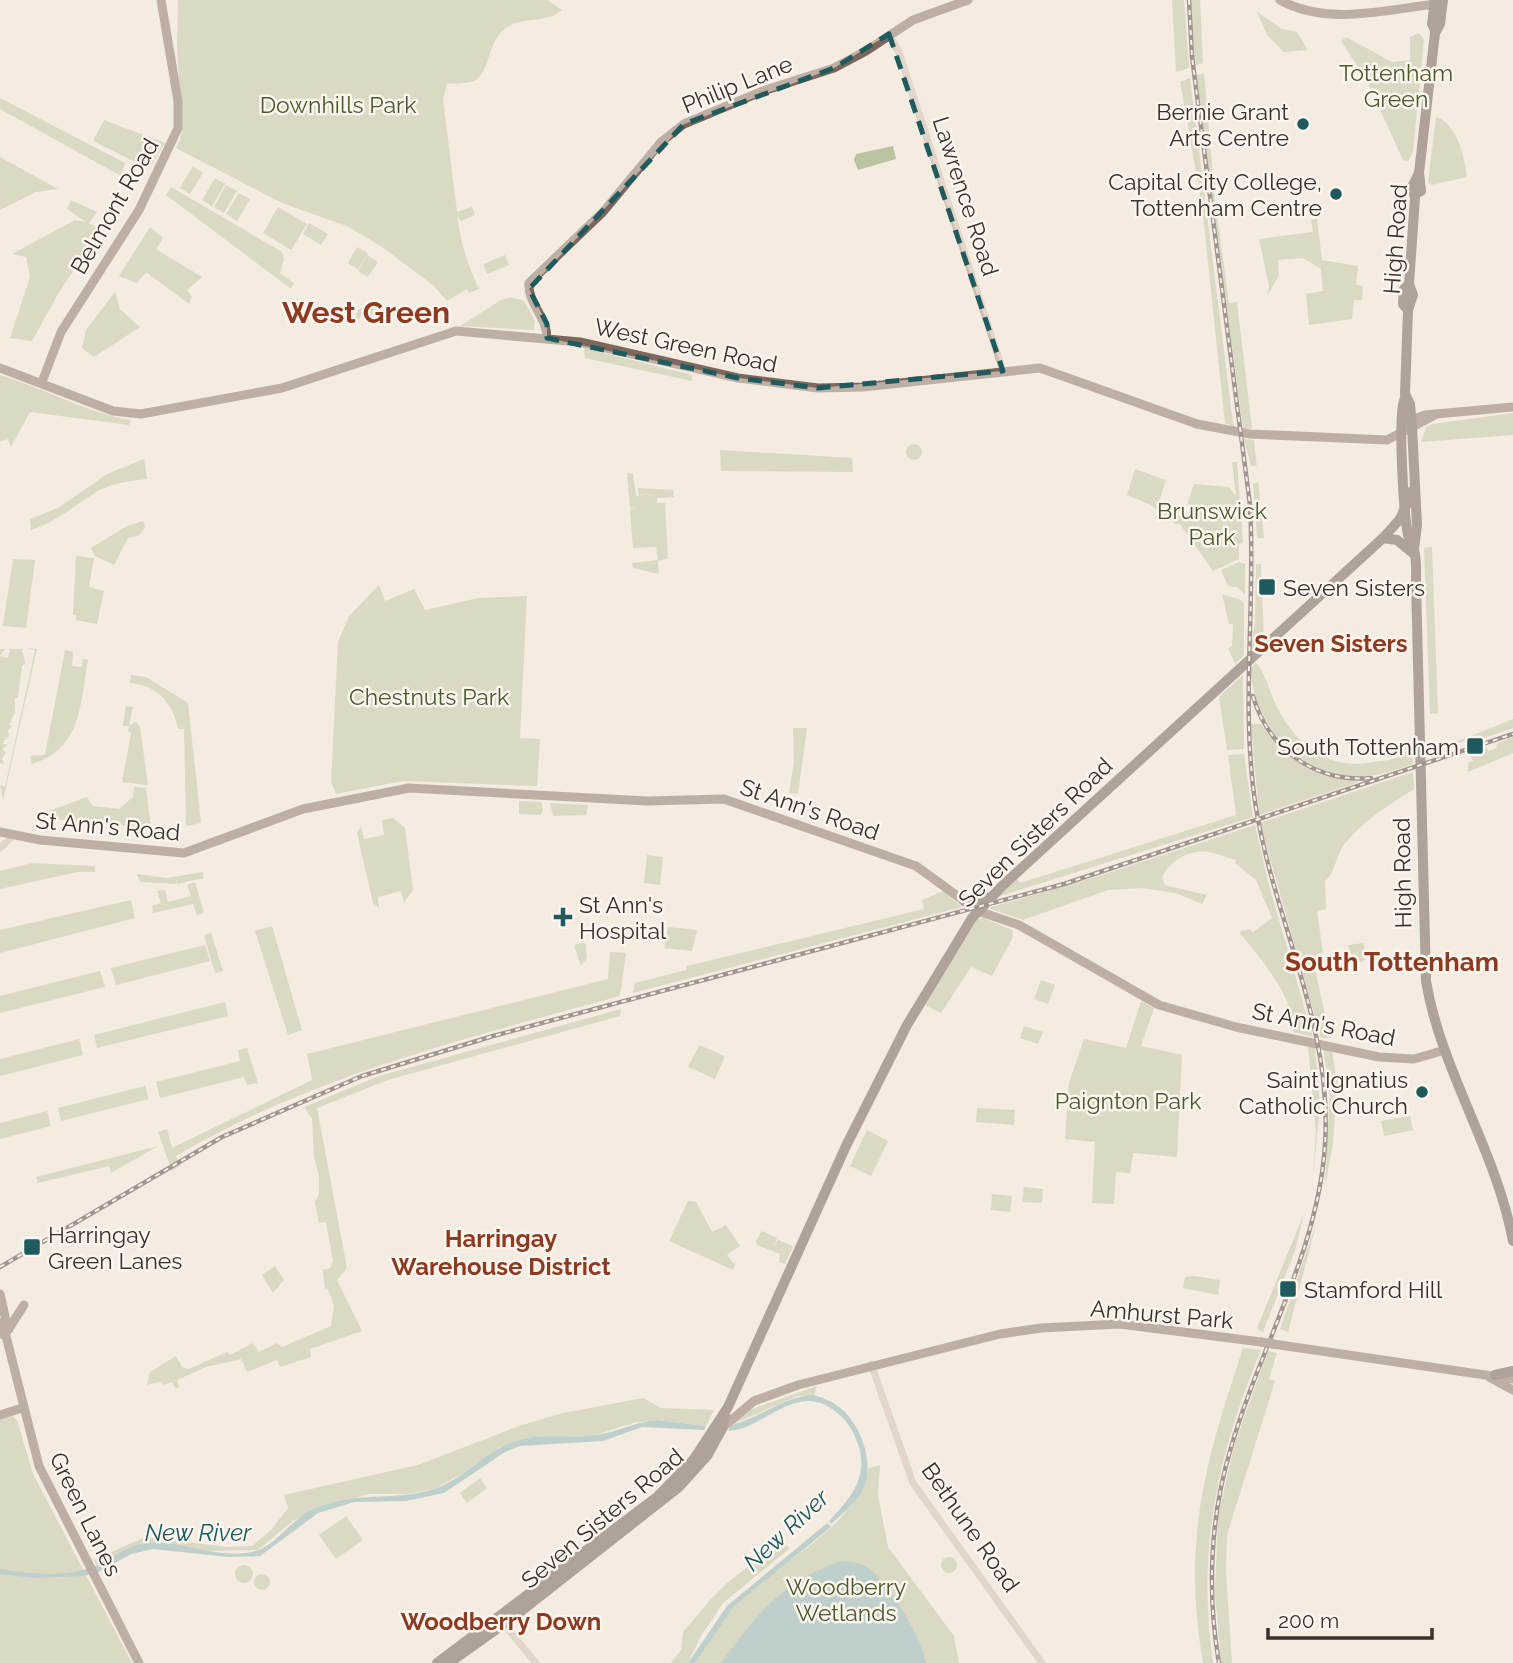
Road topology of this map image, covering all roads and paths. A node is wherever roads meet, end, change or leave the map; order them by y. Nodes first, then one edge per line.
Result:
1 (161, 0) edge
2 (167, 0) edge
3 (968, 0) edge
4 (1280, 0) edge
5 (1439, 2) edge
6 (889, 34) junction
7 (167, 39) junction
8 (547, 338) junction
9 (0, 368) edge
10 (1003, 371) junction
11 (42, 382) junction
12 (1513, 407) edge
13 (1407, 426) junction
14 (1413, 490) junction
15 (1405, 510) junction
16 (1383, 538) junction
17 (1414, 552) junction
18 (0, 832) edge
19 (13, 836) junction
20 (0, 848) edge
21 (991, 897) junction
22 (964, 901) junction
23 (978, 911) junction
24 (1445, 1050) junction
25 (1513, 1241) edge
26 (0, 1294) edge
27 (24, 1305) dead end
28 (0, 1323) edge
29 (7, 1333) junction
30 (871, 1364) junction
31 (1513, 1371) edge
32 (1492, 1376) junction
33 (1513, 1379) edge
34 (1513, 1390) edge
35 (22, 1408) junction
36 (730, 1408) junction
37 (0, 1415) edge
38 (501, 1621) junction
39 (139, 1663) edge
40 (437, 1663) edge
41 (450, 1663) edge
42 (536, 1663) edge
43 (1042, 1663) edge

1 - 7 main road, Belmont Road
2 - 7 main road, Belmont Road
3 - 6 main road, Philip Lane
4 - 5 main road
5 - 13 highway, High Road
6 - 8 main road, Philip Lane
6 - 10 street, Lawrence Road
7 - 11 main road, Belmont Road
8 - 10 main road, West Green Road
8 - 11 main road, West Green Road
9 - 11 main road, West Green Road
10 - 13 main road, West Green Road
12 - 13 main road, West Green Road
13 - 14 highway
13 - 15 highway
14 - 15 highway, Seven Sisters Road
14 - 17 highway
15 - 16 highway, Seven Sisters Road
15 - 17 highway
16 - 17 highway
16 - 21 highway, Seven Sisters Road
17 - 24 highway, High Road
18 - 19 main road, St Ann's Road
19 - 20 street
19 - 22 main road, St Ann's Road
21 - 22 highway
21 - 23 highway, Seven Sisters Road
22 - 23 main road, St Ann's Road
23 - 24 main road, St Ann's Road
23 - 36 highway, Seven Sisters Road
24 - 25 highway, High Road
26 - 29 main road, Green Lanes
27 - 29 main road
28 - 29 main road, Green Lanes
29 - 35 main road, Green Lanes
30 - 32 main road, Amhurst Park, bridge
30 - 36 main road, Amhurst Park
30 - 43 street, Bethune Road
31 - 32 highway
32 - 33 main road, Amhurst Park
32 - 34 main road, Amhurst Park
35 - 37 main road
35 - 39 main road, Green Lanes
36 - 38 highway, Seven Sisters Road
36 - 38 highway, Seven Sisters Road
38 - 40 highway, Seven Sisters Road
38 - 41 highway, Seven Sisters Road
38 - 42 street

